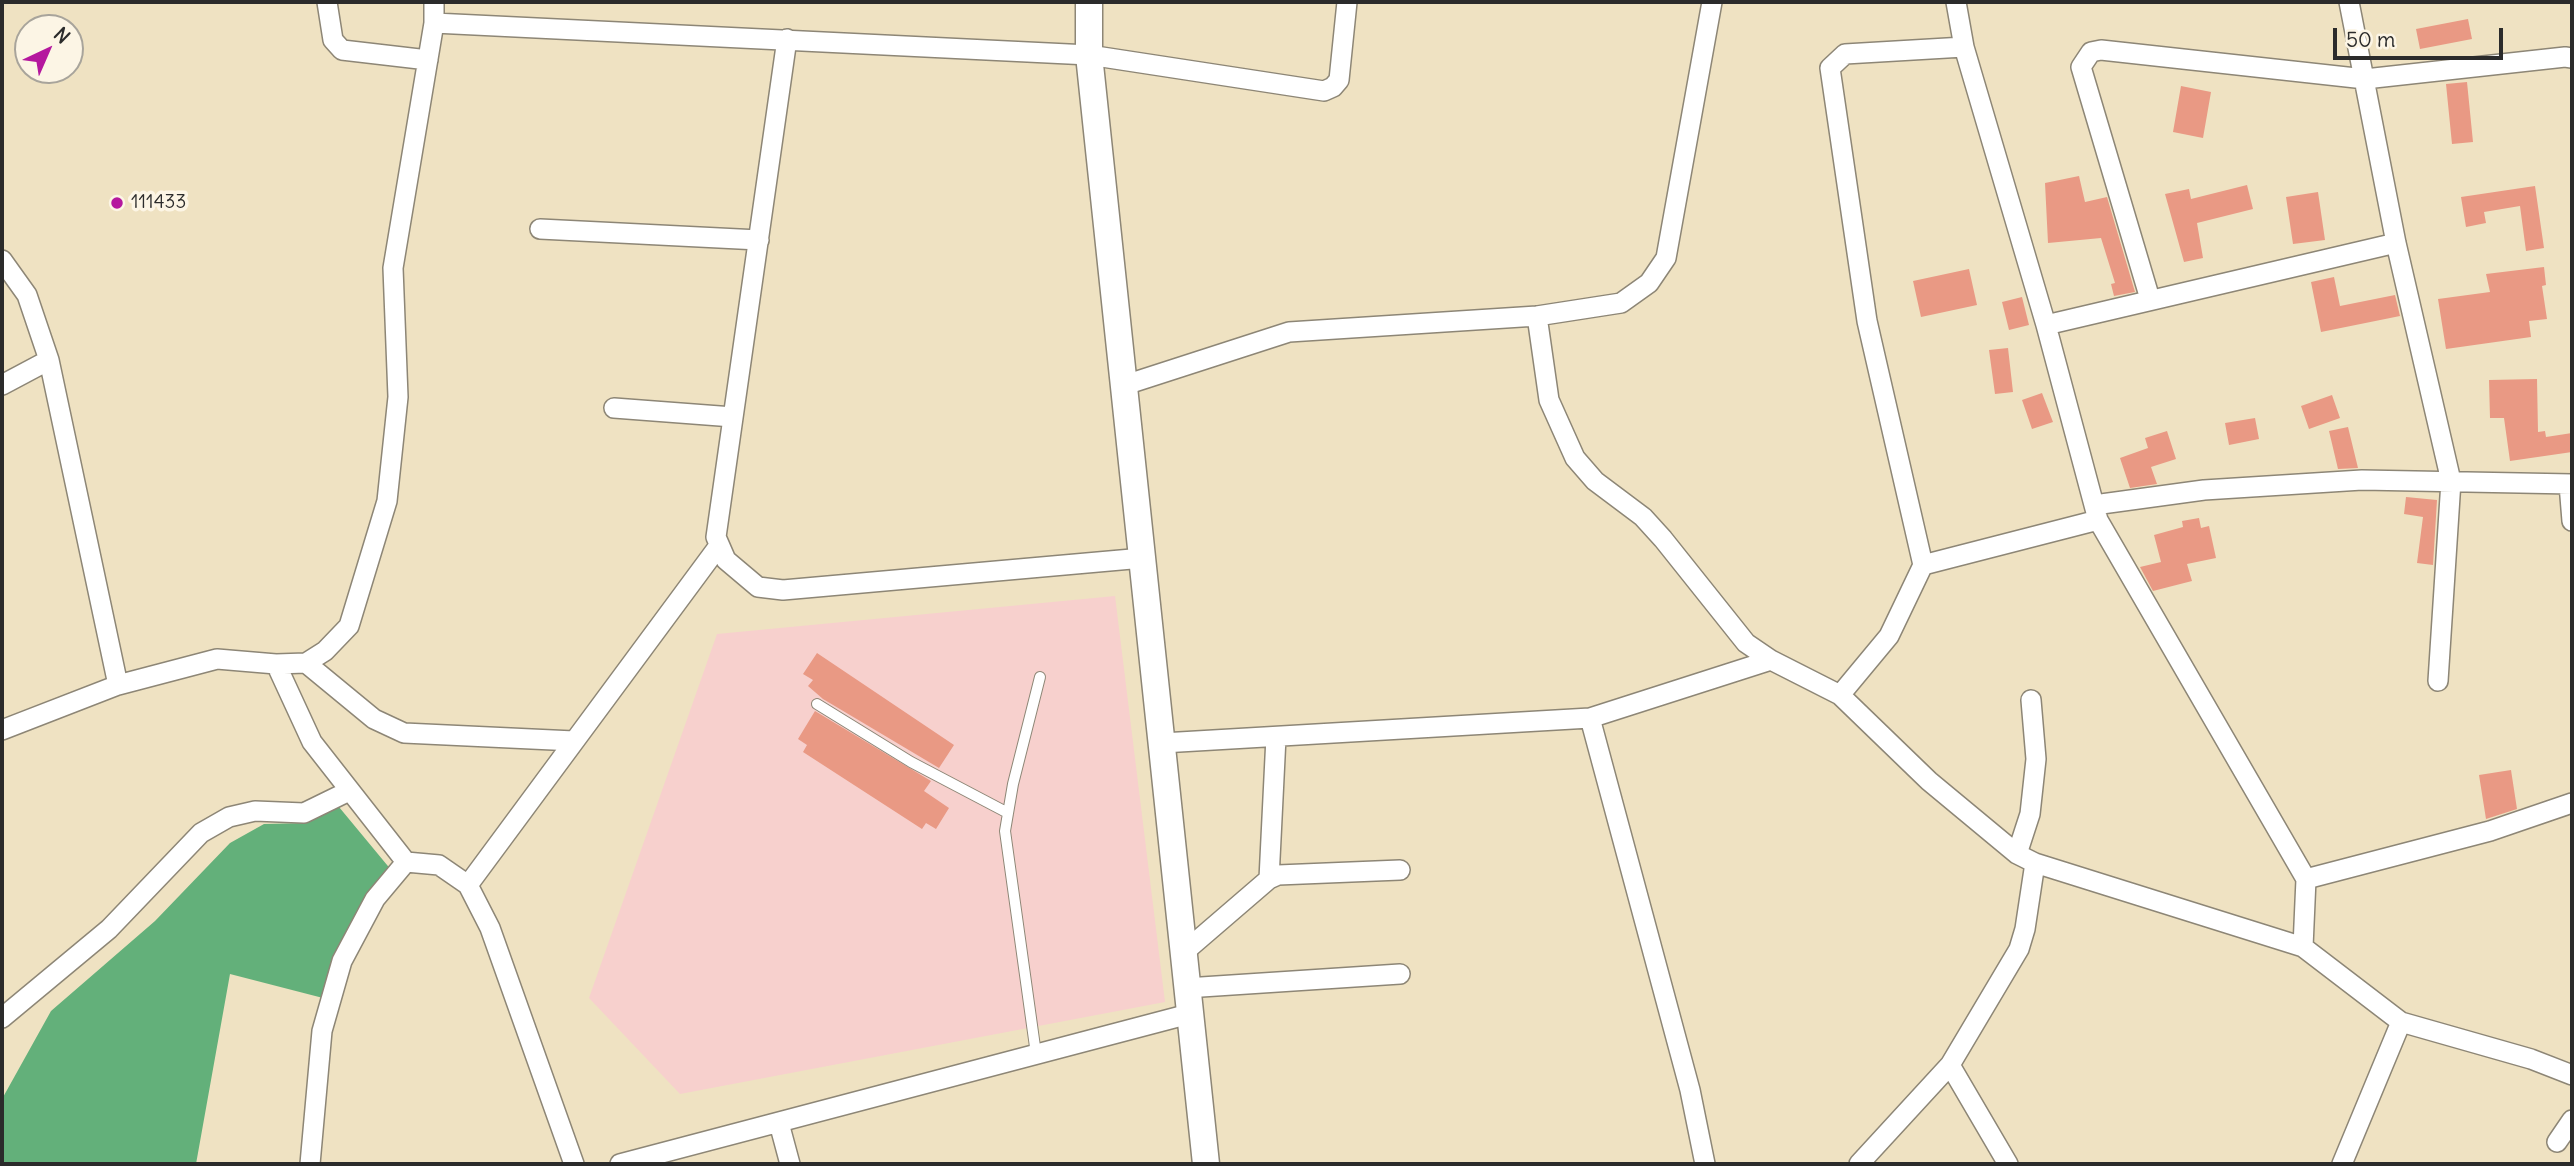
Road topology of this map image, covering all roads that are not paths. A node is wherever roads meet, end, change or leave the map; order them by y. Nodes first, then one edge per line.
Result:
1 (327, 2) edge
2 (434, 2) edge
3 (1089, 2) edge
4 (1346, 2) edge
5 (1712, 2) edge
6 (1956, 2) edge
7 (2349, 2) edge
8 (434, 23) junction
9 (787, 39) junction
10 (1964, 47) junction
11 (1089, 55) junction
12 (2572, 58) edge
13 (428, 60) junction
14 (2365, 79) junction
15 (540, 229) dead end
16 (759, 240) junction
17 (2396, 243) junction
18 (2, 260) edge
19 (2150, 299) junction
20 (1537, 316) junction
21 (2046, 325) junction
22 (48, 360) junction
23 (2, 384) edge
24 (1125, 384) junction
25 (614, 408) dead end
26 (733, 417) junction
27 (2451, 481) junction
28 (2571, 484) edge
29 (2096, 512) junction
30 (2572, 521) edge
31 (718, 547) junction
32 (1143, 558) junction
33 (1923, 565) junction
34 (1771, 660) junction
35 (306, 663) junction
36 (276, 664) junction
37 (1040, 677) dead end
38 (2438, 681) dead end
39 (118, 685) junction
40 (1840, 695) junction
41 (2031, 700) dead end
42 (817, 704) dead end
43 (1590, 718) junction
44 (2, 730) edge
45 (1276, 737) junction
46 (575, 741) junction
47 (1162, 743) junction
48 (349, 791) junction
49 (2572, 803) edge
50 (1007, 813) junction
51 (2017, 854) junction
52 (406, 862) junction
53 (2035, 863) junction
54 (1400, 870) dead end
55 (1269, 879) junction
56 (2306, 879) junction
57 (468, 885) junction
58 (2303, 947) junction
59 (1183, 953) junction
60 (1400, 974) dead end
61 (1188, 1001) junction
62 (2, 1018) edge
63 (2401, 1022) junction
64 (1036, 1054) junction
65 (1950, 1065) junction
66 (2572, 1075) edge
67 (2572, 1120) edge
68 (779, 1122) junction
69 (2557, 1142) dead end
70 (310, 1164) edge
71 (574, 1164) edge
72 (620, 1164) edge
73 (790, 1164) edge
74 (1206, 1164) edge
75 (1705, 1164) edge
76 (1859, 1164) edge
77 (2008, 1164) edge
78 (2342, 1164) edge

1 - 13 street
2 - 8 street
3 - 11 street
4 - 11 street
5 - 20 street
6 - 10 street
7 - 14 street
8 - 9 street
8 - 13 street
9 - 11 street
9 - 16 street
10 - 21 street
10 - 33 street
11 - 24 street
12 - 14 street
13 - 35 street
14 - 17 street
14 - 19 street
15 - 16 street
16 - 26 street
17 - 19 street
17 - 27 street
18 - 22 street
19 - 21 street
20 - 24 street
20 - 34 street
21 - 29 street
22 - 23 street
22 - 39 street
24 - 32 street
25 - 26 street
26 - 31 street
27 - 28 street
27 - 29 street
27 - 38 street
28 - 30 street
29 - 33 street
29 - 56 street
31 - 32 street
31 - 46 street
32 - 47 street
33 - 40 street
34 - 40 street
34 - 43 street
35 - 36 street
35 - 46 street
36 - 39 street
36 - 48 street
37 - 50 lane
39 - 44 street
40 - 51 street
41 - 51 street
42 - 50 lane
43 - 45 street
43 - 75 street
45 - 47 street
45 - 55 street
46 - 57 street
47 - 59 street
48 - 52 street
48 - 62 street
49 - 56 street
50 - 64 lane
51 - 53 street
52 - 57 street
52 - 70 street
53 - 58 street
53 - 65 street
54 - 55 street
55 - 59 street
56 - 58 street
57 - 71 street
58 - 63 street
59 - 61 street
60 - 61 street
61 - 64 street
61 - 74 street
63 - 66 street
63 - 78 street
64 - 68 street
65 - 76 street
65 - 77 street
67 - 69 street
68 - 72 street
68 - 73 street

